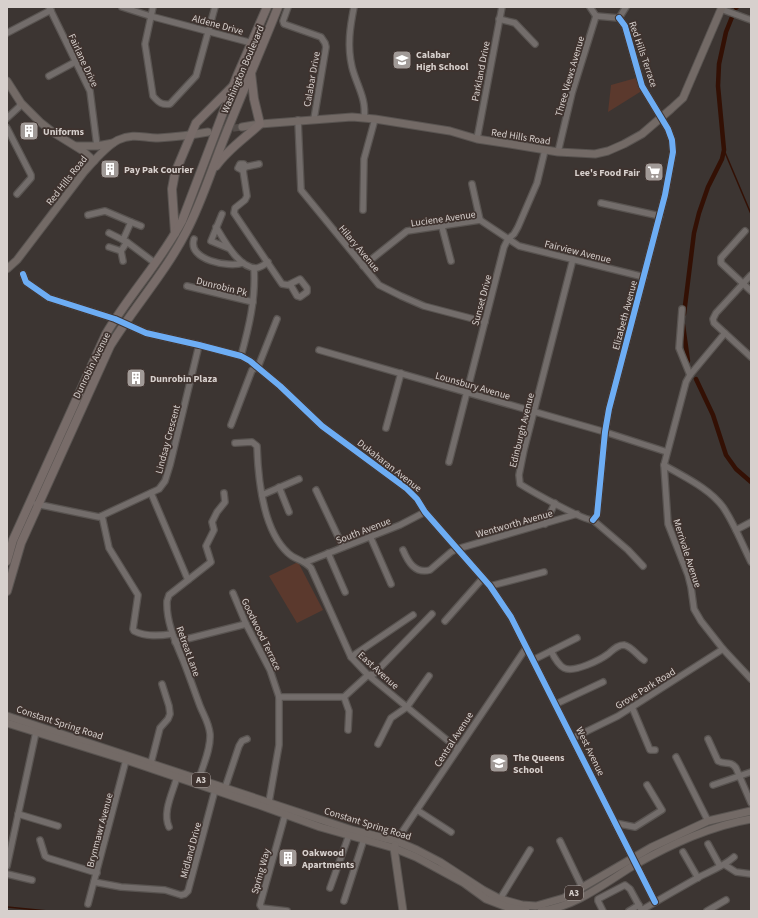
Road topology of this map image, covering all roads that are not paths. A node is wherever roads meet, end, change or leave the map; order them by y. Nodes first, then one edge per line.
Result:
1 (122, 7) edge
2 (153, 7) edge
3 (215, 7) edge
4 (267, 7) edge
5 (278, 7) edge
6 (288, 7) edge
7 (354, 7) edge
8 (502, 7) edge
9 (590, 7) edge
10 (626, 7) edge
11 (50, 8) edge
12 (722, 8) edge
13 (150, 16) junction
14 (596, 16) junction
15 (619, 18) junction
16 (499, 20) junction
17 (751, 20) edge
18 (208, 31) junction
19 (7, 33) edge
20 (252, 43) junction
21 (535, 44) dead end
22 (262, 48) junction
23 (75, 62) junction
24 (251, 73) junction
25 (49, 76) dead end
26 (7, 81) edge
27 (234, 84) junction
28 (21, 103) junction
29 (7, 118) edge
30 (364, 118) junction
31 (661, 118) junction
32 (314, 119) junction
33 (375, 119) junction
34 (298, 120) junction
35 (260, 124) junction
36 (242, 127) tunnel mouth
37 (7, 128) edge
38 (191, 135) junction
39 (211, 135) junction
40 (224, 138) joint
41 (477, 139) junction
42 (114, 143) junction
43 (76, 146) junction
44 (97, 146) junction
45 (546, 150) junction
46 (558, 152) junction
47 (103, 153) junction
48 (91, 158) junction
49 (259, 164) dead end
50 (208, 179) junction
51 (472, 184) dead end
52 (17, 194) dead end
53 (601, 203) dead end
54 (363, 210) dead end
55 (222, 214) dead end
56 (88, 215) dead end
57 (660, 216) junction
58 (480, 220) junction
59 (131, 222) junction
60 (141, 226) dead end
61 (216, 227) junction
62 (442, 227) junction
63 (745, 231) dead end
64 (109, 233) dead end
65 (175, 234) junction
66 (508, 239) junction
67 (194, 240) dead end
68 (125, 241) junction
69 (109, 247) dead end
70 (228, 248) junction
71 (121, 251) junction
72 (573, 259) junction
73 (123, 261) dead end
74 (451, 261) dead end
75 (268, 262) junction
76 (155, 263) junction
77 (243, 263) junction
78 (363, 266) junction
79 (254, 268) junction
80 (7, 269) edge
81 (23, 274) dead end
82 (751, 275) edge
83 (644, 277) junction
84 (290, 284) dead end
85 (743, 284) junction
86 (187, 286) dead end
87 (751, 291) edge
88 (253, 302) junction
89 (682, 309) dead end
90 (115, 319) junction
91 (277, 319) dead end
92 (485, 322) junction
93 (124, 324) junction
94 (725, 333) junction
95 (199, 345) junction
96 (319, 350) dead end
97 (242, 356) junction
98 (751, 357) edge
99 (258, 367) junction
100 (401, 373) junction
101 (690, 376) junction
102 (466, 392) junction
103 (534, 412) junction
104 (231, 425) dead end
105 (386, 428) dead end
106 (605, 432) junction
107 (235, 443) dead end
108 (667, 452) junction
109 (449, 462) dead end
110 (664, 465) junction
111 (299, 479) dead end
112 (279, 487) junction
113 (316, 490) dead end
114 (151, 493) junction
115 (224, 494) dead end
116 (262, 495) junction
117 (34, 502) junction
118 (555, 503) junction
119 (289, 512) dead end
120 (425, 512) junction
121 (577, 514) junction
122 (102, 516) junction
123 (593, 520) junction
124 (751, 522) edge
125 (544, 524) junction
126 (736, 530) junction
127 (370, 536) junction
128 (342, 547) junction
129 (457, 549) junction
130 (403, 550) dead end
131 (328, 553) junction
132 (7, 561) edge
133 (306, 562) junction
134 (751, 562) edge
135 (643, 566) dead end
136 (544, 572) dead end
137 (483, 578) junction
138 (188, 580) junction
139 (391, 584) dead end
140 (490, 586) junction
141 (7, 590) edge
142 (232, 592) dead end
143 (345, 592) dead end
144 (432, 614) dead end
145 (412, 615) dead end
146 (445, 621) dead end
147 (246, 624) junction
148 (172, 634) junction
149 (577, 638) dead end
150 (175, 642) junction
151 (526, 648) junction
152 (723, 649) junction
153 (551, 651) junction
154 (351, 657) junction
155 (533, 660) junction
156 (644, 660) dead end
157 (368, 675) junction
158 (429, 676) dead end
159 (751, 679) edge
160 (603, 682) dead end
161 (162, 684) dead end
162 (279, 697) junction
163 (344, 697) junction
164 (556, 704) junction
165 (407, 707) junction
166 (632, 707) junction
167 (7, 716) edge
168 (7, 723) edge
169 (348, 730) dead end
170 (36, 732) junction
171 (573, 738) junction
172 (247, 739) dead end
173 (708, 739) dead end
174 (378, 744) dead end
175 (458, 749) junction
176 (655, 750) dead end
177 (676, 757) dead end
178 (126, 760) junction
179 (151, 763) junction
180 (751, 772) edge
181 (740, 776) junction
182 (177, 777) junction
183 (199, 779) junction
184 (647, 785) dead end
185 (712, 785) dead end
186 (225, 788) junction
187 (215, 790) junction
188 (270, 802) junction
189 (751, 803) edge
190 (417, 810) junction
191 (751, 811) edge
192 (18, 814) junction
193 (285, 815) junction
194 (751, 819) edge
195 (708, 821) junction
196 (615, 823) junction
197 (58, 826) dead end
198 (169, 827) dead end
199 (450, 832) dead end
200 (349, 835) junction
201 (364, 839) junction
202 (40, 840) dead end
203 (560, 841) dead end
204 (395, 844) junction
205 (708, 844) dead end
206 (530, 850) dead end
207 (683, 852) dead end
208 (734, 857) dead end
209 (634, 861) junction
210 (722, 865) junction
211 (7, 866) edge
212 (97, 873) junction
213 (7, 874) edge
214 (751, 874) edge
215 (698, 878) junction
216 (32, 880) dead end
217 (94, 882) junction
218 (582, 887) junction
219 (330, 888) dead end
220 (500, 899) junction
221 (726, 900) dead end
222 (344, 901) dead end
223 (655, 902) junction
224 (88, 904) dead end
225 (641, 909) edge
226 (287, 910) edge
227 (555, 910) edge
228 (403, 911) edge
229 (526, 911) edge
230 (541, 911) edge
231 (603, 911) edge
232 (629, 911) edge
233 (706, 911) edge

1 - 13 street, Aldene Drive
2 - 13 street
3 - 18 street
4 - 20 highway, Washington Boulevard
5 - 22 highway, Washington Boulevard
6 - 32 street, Calabar Drive
7 - 30 street
8 - 16 street, Parkland Drive
9 - 14 street
10 - 15 street, Red Hills Terrace
11 - 19 street
11 - 23 street, Fairlane Drive
12 - 17 street
12 - 31 main road, Red Hills Road
13 - 18 street, Aldene Drive
13 - 18 street
14 - 15 street, Red Hills Terrace
14 - 46 street, Three Views Avenue
15 - 31 street, Red Hills Terrace
16 - 21 street
16 - 41 street, Parkland Drive
18 - 20 street, Aldene Drive
20 - 22 street, Aldene Drive
20 - 27 highway, Washington Boulevard
22 - 24 highway, Washington Boulevard
23 - 25 street
23 - 44 street, Fairlane Drive
24 - 35 highway
24 - 40 highway, Washington Boulevard
26 - 28 main road
27 - 38 highway
27 - 39 highway, Washington Boulevard
28 - 29 street
28 - 43 main road
30 - 32 main road, Red Hills Road
30 - 33 main road, Red Hills Road
31 - 46 main road, Red Hills Road
31 - 57 street, Elizabeth Avenue
32 - 34 main road, Red Hills Road
33 - 41 main road, Red Hills Road
33 - 54 street
34 - 35 main road, Red Hills Road
34 - 78 street, Hilary Avenue
35 - 36 main road, Red Hills Road
35 - 50 highway
37 - 52 street
38 - 39 main road, Red Hills Road
38 - 42 main road, Red Hills Road
38 - 65 highway
39 - 65 highway, Dunrobin Avenue
40 - 50 highway, Dunrobin Avenue
41 - 45 main road, Red Hills Road
42 - 44 main road
42 - 47 main road, Red Hills Road
43 - 44 main road
43 - 48 main road
44 - 47 main road
44 - 48 main road
45 - 46 main road, Red Hills Road
45 - 66 street, Sunset Drive
47 - 48 main road, Red Hills Road
48 - 80 main road, Red Hills Road
49 - 75 street
50 - 93 highway, Dunrobin Avenue
51 - 58 street
53 - 57 street
55 - 61 street
56 - 59 street
57 - 83 street, Elizabeth Avenue
58 - 62 street, Luciene Avenue
58 - 66 street, Luciene Avenue
59 - 60 street
59 - 68 street
61 - 70 street
61 - 70 street
62 - 74 street
62 - 78 street, Luciene Avenue
63 - 85 street
64 - 68 street
65 - 76 highway, Dunrobin Avenue
66 - 72 street, Fairview Avenue
66 - 92 street, Sunset Drive
67 - 77 street
68 - 71 street
68 - 76 street
69 - 71 street
70 - 77 street
71 - 73 street
72 - 83 street, Fairview Avenue
72 - 103 street, Edinburgh Avenue
75 - 79 street
75 - 84 street
76 - 90 highway, Dunrobin Avenue
77 - 79 street
78 - 92 street, Hilary Avenue
79 - 88 street
81 - 90 street
82 - 85 street
83 - 106 street, Elizabeth Avenue
85 - 87 street
85 - 94 street
86 - 88 street, Dunrobin Pk
88 - 97 street
89 - 101 street
90 - 93 street
90 - 117 highway, Dunrobin Avenue
91 - 99 street
92 - 102 street, Sunset Drive
93 - 95 street
93 - 117 highway, Dunrobin Avenue
94 - 98 street
94 - 101 street, Merrivale Avenue
95 - 97 street, Dukaharan Avenue
95 - 114 street, Lindsay Crescent
96 - 100 street, Lounsbury Avenue
97 - 99 street, Dukaharan Avenue
99 - 104 street
99 - 120 street, Dukaharan Avenue
100 - 102 street, Lounsbury Avenue
100 - 105 street
101 - 108 street, Merrivale Avenue
102 - 103 street, Lounsbury Avenue
102 - 109 street, Sunset Drive
103 - 106 street, Lounsbury Avenue
103 - 118 street, Edinburgh Avenue
106 - 108 street, Lounsbury Avenue
106 - 123 street, Elizabeth Avenue
107 - 116 street
108 - 110 street, Merrivale Avenue
110 - 126 street
110 - 152 street, Merrivale Avenue
111 - 112 street
112 - 116 street
112 - 119 street
113 - 128 street
114 - 122 street, Lindsay Crescent
114 - 138 street
115 - 138 street
116 - 133 street
117 - 122 street, Lindsay Crescent
117 - 132 highway, Dunrobin Avenue
117 - 141 highway, Dunrobin Avenue
118 - 121 street, Edinburgh Avenue
118 - 125 street
120 - 127 street, South Avenue
120 - 129 street, Dukaharan Avenue
121 - 123 street, Edinburgh Avenue
121 - 125 street, Wentworth Avenue
122 - 148 street
123 - 135 street, Edinburgh Avenue
124 - 126 street
125 - 129 street, Wentworth Avenue
126 - 134 street
127 - 128 street, South Avenue
127 - 139 street
128 - 131 street, South Avenue
129 - 130 street, Wentworth Avenue
129 - 137 street, Dukaharan Avenue
131 - 133 street, South Avenue
131 - 143 street
133 - 154 street, East Avenue
136 - 140 street
137 - 140 street, Dukaharan Avenue
137 - 146 street
138 - 148 street, Retreat Lane
140 - 151 street, Dukaharan Avenue
142 - 147 street, Goodwood Terrace
144 - 157 street
145 - 154 street
147 - 150 street
147 - 162 street, Goodwood Terrace
148 - 150 street, Retreat Lane
149 - 153 street
150 - 183 street, Retreat Lane
151 - 155 street, West Avenue
151 - 175 street, Central Avenue
152 - 159 street, Merrivale Avenue
152 - 166 street, Grove Park Road
153 - 155 street
153 - 156 street
154 - 157 street, East Avenue
155 - 164 street, West Avenue
157 - 163 street
157 - 165 street, East Avenue
158 - 165 street
160 - 164 street
161 - 179 street
162 - 163 street
162 - 188 street, Goodwood Terrace
163 - 169 street
164 - 171 street, West Avenue
165 - 174 street
165 - 175 street, East Avenue
166 - 171 street, Grove Park Road
166 - 176 street
167 - 179 main road, Constant Spring Road / A3
168 - 170 main road, Constant Spring Road / A3
170 - 178 main road, Constant Spring Road / A3
170 - 192 street
171 - 196 street, West Avenue
172 - 186 street
173 - 181 street
175 - 190 street, Central Avenue
177 - 195 street
178 - 182 main road, Constant Spring Road / A3
178 - 212 street, Brynmawr Avenue
179 - 183 main road, Constant Spring Road / A3
180 - 181 street
181 - 185 street
181 - 189 street
182 - 187 main road, Constant Spring Road / A3
182 - 198 street
183 - 186 main road, Constant Spring Road / A3
184 - 196 street
186 - 188 main road, Constant Spring Road / A3
187 - 193 main road, Constant Spring Road / A3
187 - 217 street, Midland Drive
188 - 204 main road, Constant Spring Road / A3
190 - 199 street
190 - 204 street, Central Avenue
191 - 195 main road, Constant Spring Road / A3
192 - 197 street
192 - 211 street
193 - 200 main road, Constant Spring Road / A3
193 - 226 street, Spring Way
194 - 209 main road, Constant Spring Road / A3
195 - 209 main road, Constant Spring Road / A3
196 - 209 street, West Avenue
200 - 201 main road, Constant Spring Road / A3
200 - 219 street
201 - 204 main road, Constant Spring Road / A3
201 - 222 street
202 - 212 street
203 - 218 street
204 - 220 main road, Constant Spring Road / A3
204 - 228 main road
204 - 229 main road, Constant Spring Road / A3
205 - 210 street
206 - 220 street
207 - 215 street
208 - 210 street
209 - 218 main road, Constant Spring Road / A3
209 - 223 street, West Avenue
209 - 227 main road, Constant Spring Road / A3
210 - 214 street
210 - 215 street
212 - 217 street, Brynmawr Avenue
213 - 216 street
215 - 223 street
217 - 224 street, Brynmawr Avenue
218 - 220 main road, Constant Spring Road / A3
221 - 233 street
223 - 225 street
225 - 231 street
225 - 232 street
227 - 230 main road, Constant Spring Road / A3

